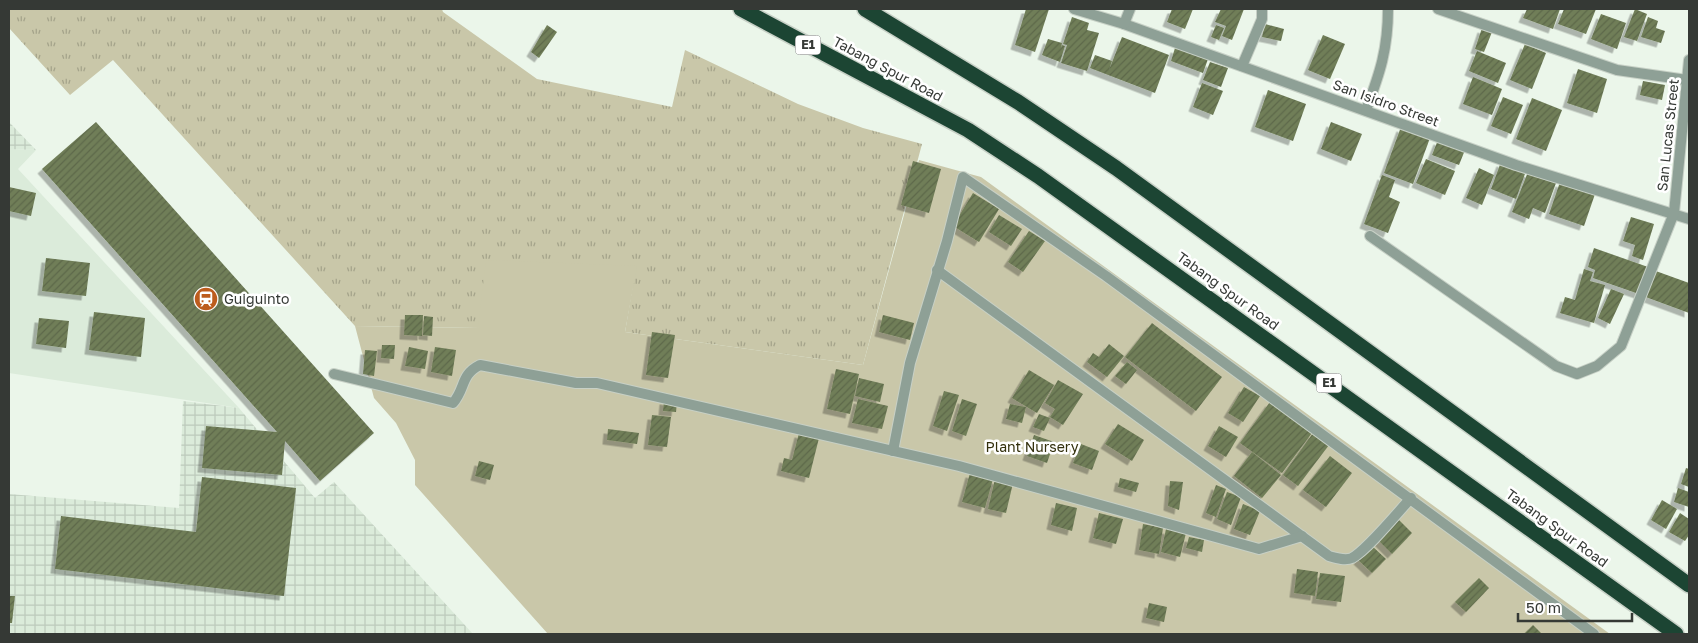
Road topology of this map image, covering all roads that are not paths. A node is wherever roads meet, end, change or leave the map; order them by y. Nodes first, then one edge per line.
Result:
1 (741, 9) edge
2 (865, 9) edge
3 (1074, 9) edge
4 (1130, 9) edge
5 (1262, 9) edge
6 (1388, 9) edge
7 (1438, 9) edge
8 (1124, 24) junction
9 (1689, 60) edge
10 (1242, 66) junction
11 (1687, 80) junction
12 (1366, 110) junction
13 (1674, 213) junction
14 (1689, 219) edge
15 (1370, 236) dead end
16 (937, 270) junction
17 (334, 374) dead end
18 (893, 451) junction
19 (1411, 498) junction
20 (1302, 536) junction
21 (1689, 585) edge
22 (1594, 634) edge
23 (1676, 634) edge

1 - 23 highway, Tabang Spur Road / E1
2 - 21 highway
3 - 8 street, San Isidro Street
4 - 8 street
5 - 10 street
6 - 12 street
7 - 11 street
8 - 10 street, San Isidro Street
9 - 11 street, San Lucas Street
10 - 12 street, San Isidro Street
11 - 13 street, San Lucas Street
12 - 13 street, San Isidro Street
13 - 14 street, San Isidro Street
13 - 15 street, San Lucas Street
16 - 18 street
16 - 19 street
16 - 20 street
17 - 18 street
18 - 20 street
19 - 20 street
19 - 22 street

